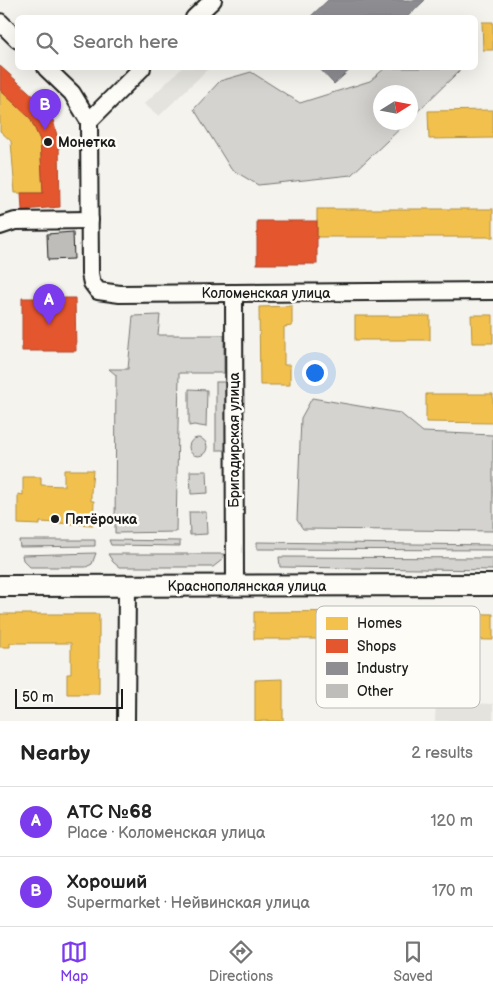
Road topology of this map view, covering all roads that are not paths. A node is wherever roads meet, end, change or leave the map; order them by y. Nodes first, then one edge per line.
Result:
1 (212, 0) edge
2 (197, 15) edge
3 (0, 22) edge
4 (15, 37) edge
5 (48, 70) edge
6 (140, 70) edge
7 (89, 121) junction
8 (0, 226) edge
9 (90, 227) junction
10 (493, 291) edge
11 (234, 293) junction
12 (493, 585) edge
13 (0, 586) edge
14 (127, 586) junction
15 (235, 586) junction
16 (126, 721) edge

1 - 2 street
3 - 4 street
5 - 7 street
6 - 7 street
7 - 9 street
8 - 9 street
9 - 11 street, Коломенская улица
10 - 11 street, Коломенская улица
11 - 15 street, Бригадирская улица
12 - 15 main road, Краснополянская улица
13 - 14 main road, Краснополянская улица
14 - 15 main road, Краснополянская улица
14 - 16 street

